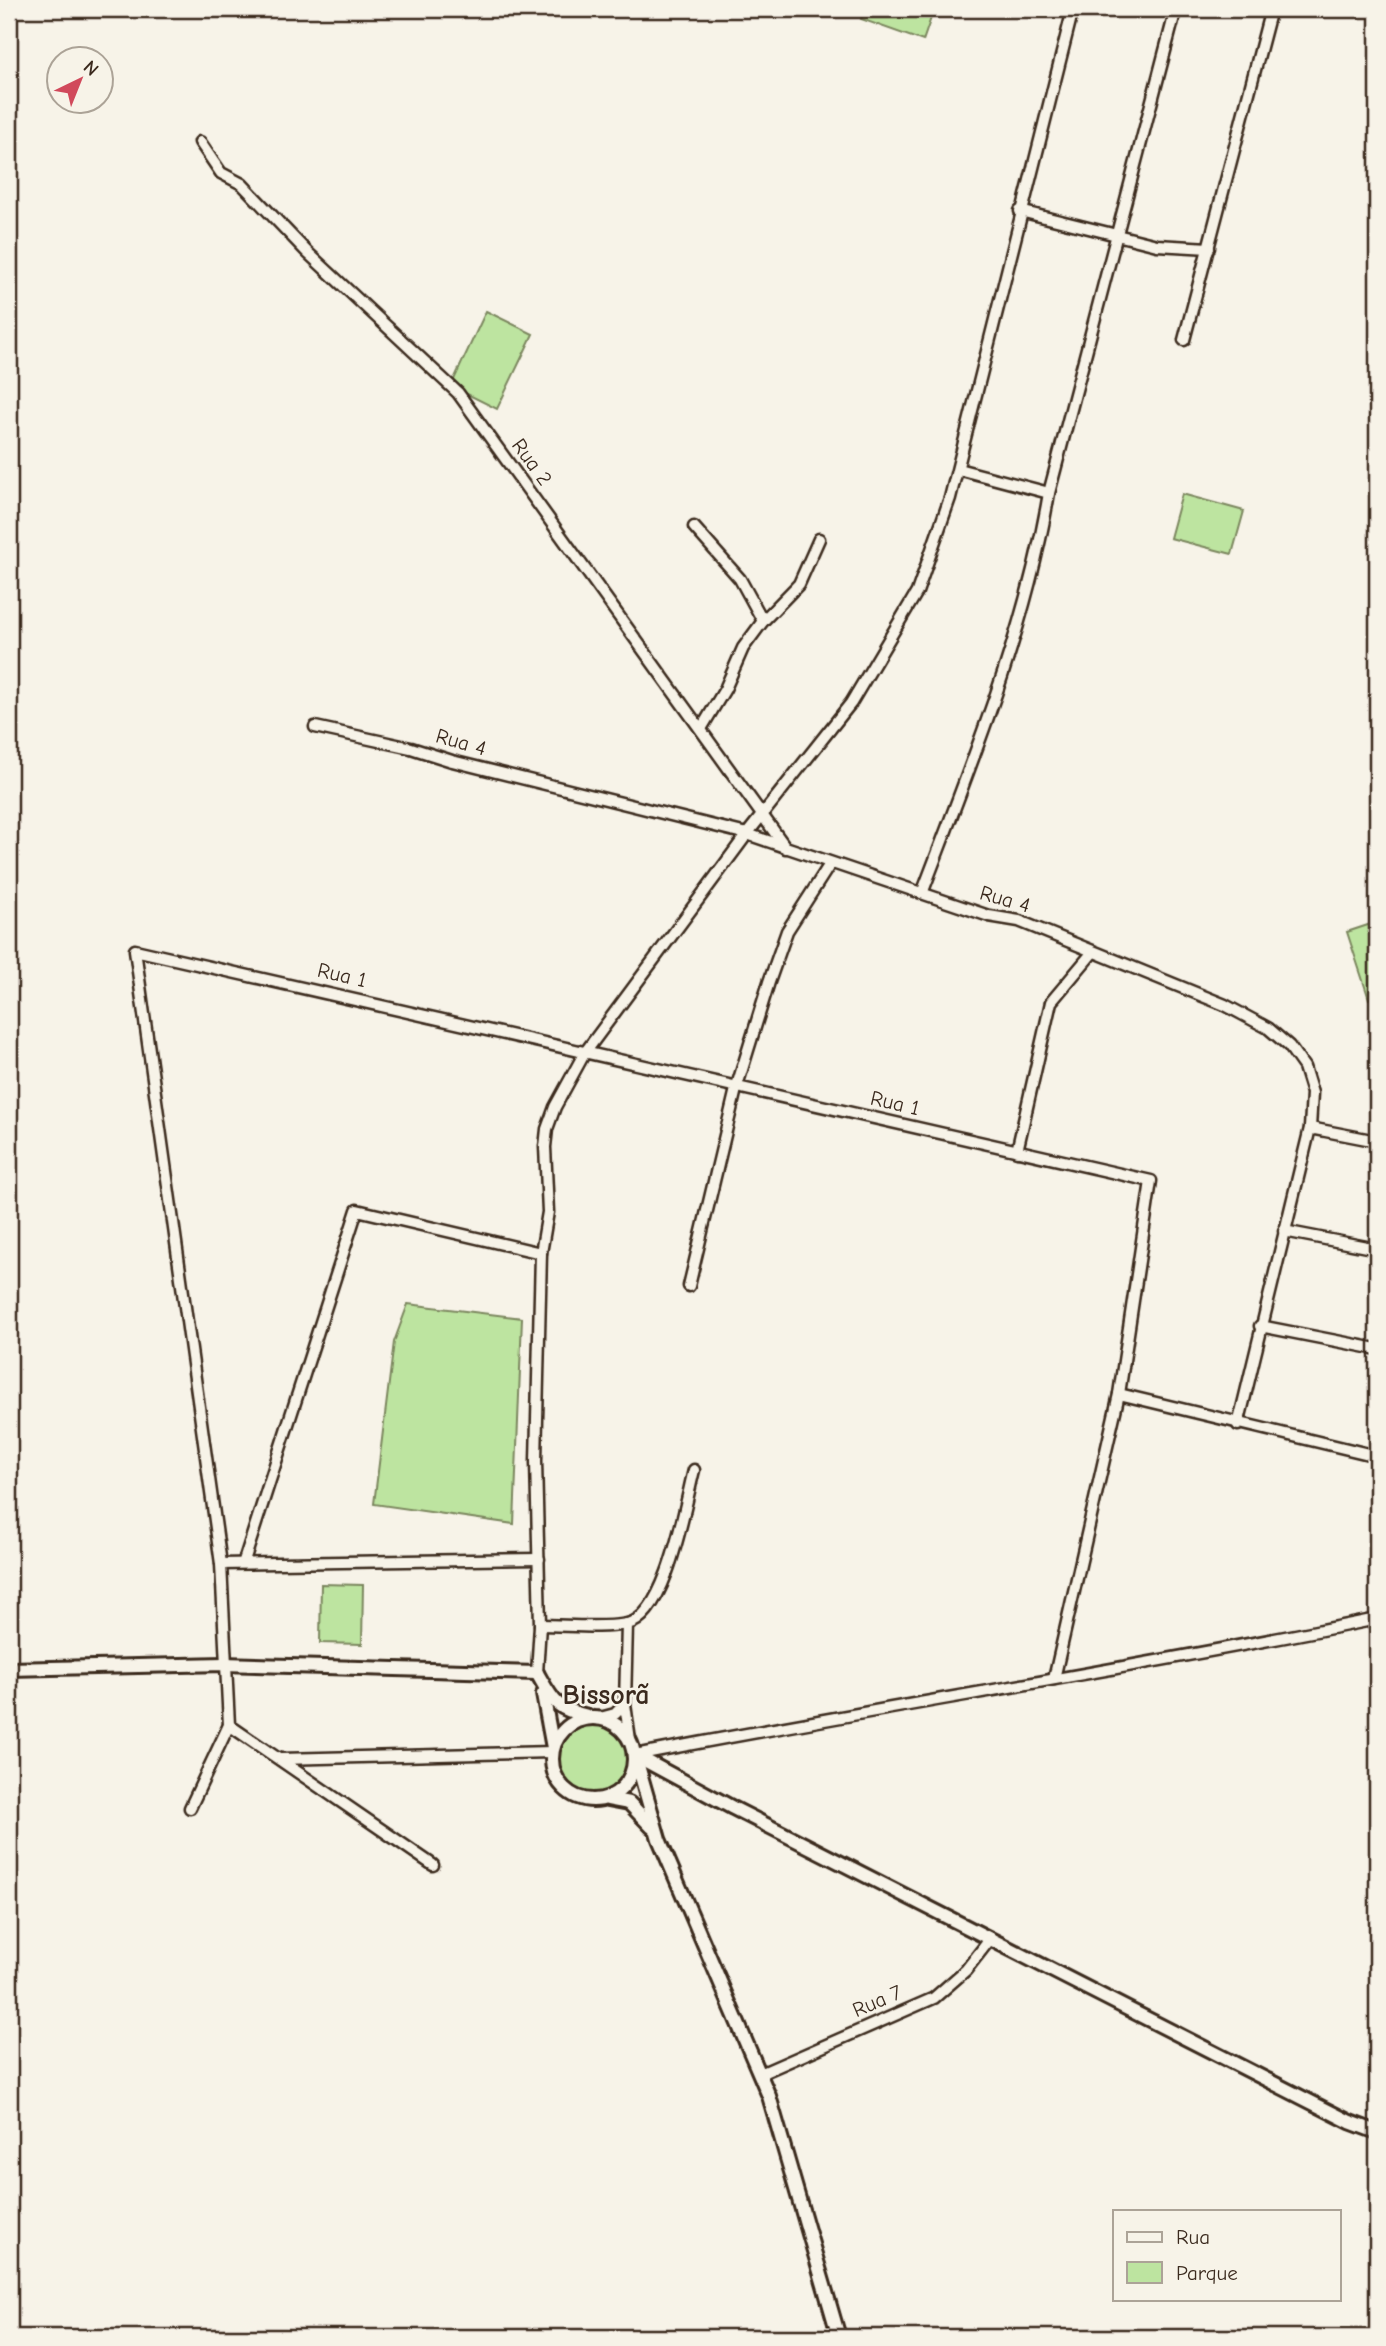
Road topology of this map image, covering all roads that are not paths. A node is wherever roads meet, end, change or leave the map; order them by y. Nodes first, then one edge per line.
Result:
1 (1073, 9) edge
2 (1176, 9) edge
3 (1271, 9) edge
4 (201, 142) dead end
5 (1020, 211) junction
6 (1118, 235) junction
7 (1209, 247) junction
8 (1184, 340) dead end
9 (958, 468) junction
10 (1049, 493) junction
11 (694, 527) dead end
12 (819, 539) dead end
13 (763, 621) junction
14 (315, 727) dead end
15 (701, 729) junction
16 (762, 815) junction
17 (747, 834) junction
18 (786, 848) junction
19 (830, 864) junction
20 (923, 891) junction
21 (1093, 951) junction
22 (584, 1054) junction
23 (736, 1089) junction
24 (1310, 1128) junction
25 (1377, 1141) edge
26 (1017, 1151) junction
27 (1284, 1231) junction
28 (1377, 1249) edge
29 (541, 1253) junction
30 (689, 1286) dead end
31 (1261, 1326) junction
32 (1377, 1349) edge
33 (1119, 1394) junction
34 (1238, 1425) junction
35 (1377, 1456) edge
36 (694, 1470) dead end
37 (539, 1559) junction
38 (244, 1561) junction
39 (221, 1564) junction
40 (1377, 1619) edge
41 (627, 1624) junction
42 (540, 1625) junction
43 (224, 1664) junction
44 (9, 1669) edge
45 (537, 1673) junction
46 (1054, 1679) junction
47 (625, 1704) junction
48 (598, 1718) junction
49 (229, 1725) junction
50 (630, 1740) junction
51 (553, 1750) junction
52 (635, 1755) junction
53 (281, 1759) junction
54 (605, 1799) junction
55 (190, 1808) dead end
56 (659, 1839) junction
57 (433, 1865) dead end
58 (991, 1938) junction
59 (760, 2074) junction
60 (1377, 2132) edge
61 (839, 2337) edge

1 - 5 street
2 - 6 street
3 - 7 street
4 - 15 street, Rua 2
5 - 6 street
5 - 9 street
6 - 7 street
6 - 10 street
7 - 8 street
9 - 10 street
9 - 16 street
10 - 20 street
11 - 13 street
12 - 13 street
13 - 15 street
14 - 17 street, Rua 4
15 - 16 street, Rua 2
16 - 17 street
16 - 18 street, Rua 2
17 - 18 street, Rua 4
17 - 22 street
18 - 19 street, Rua 4
19 - 20 street, Rua 4
19 - 23 street
20 - 21 street, Rua 4
21 - 24 street, Rua 4
21 - 26 street
22 - 23 street, Rua 1
22 - 29 street
22 - 39 street, Rua 1
23 - 26 street, Rua 1
23 - 30 street
24 - 25 street
24 - 27 street, Rua 4
26 - 33 street, Rua 1
27 - 28 street
27 - 31 street, Rua 4
29 - 37 street
29 - 38 street
31 - 32 street
31 - 34 street, Rua 4
33 - 34 street
33 - 46 street, Rua 1
34 - 35 street
36 - 41 street
37 - 38 street
37 - 42 street
38 - 39 street
39 - 43 street
40 - 46 street
41 - 42 street
41 - 47 street
42 - 45 street
43 - 44 main road
43 - 45 main road
43 - 49 street
45 - 48 main road
45 - 51 main road
46 - 52 street
47 - 48 street
47 - 50 street
48 - 50 main road
48 - 51 main road
49 - 53 street
49 - 55 street
50 - 52 main road
51 - 53 street
51 - 54 main road
52 - 54 main road
52 - 56 main road
52 - 58 main road
53 - 57 street
54 - 56 main road
56 - 59 main road
58 - 59 street, Rua 7
58 - 60 main road
59 - 61 main road

